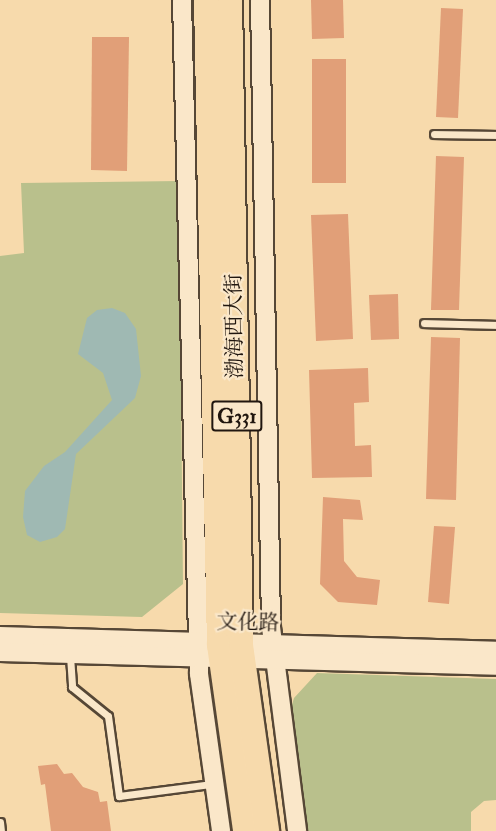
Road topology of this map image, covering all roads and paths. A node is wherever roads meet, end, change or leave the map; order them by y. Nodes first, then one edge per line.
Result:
1 (182, 0) edge
2 (206, 0) edge
3 (230, 0) edge
4 (260, 0) edge
5 (434, 134) dead end
6 (496, 135) edge
7 (424, 323) dead end
8 (496, 325) edge
9 (0, 636) edge
10 (496, 651) edge
11 (0, 652) edge
12 (220, 652) junction
13 (274, 654) junction
14 (70, 655) junction
15 (496, 666) edge
16 (214, 784) junction
17 (0, 822) edge
18 (1, 831) edge
19 (221, 831) edge
20 (245, 831) edge
21 (267, 831) edge
22 (297, 831) edge

1 - 12 street, 渤海西大街
2 - 12 highway, 渤海西大街 / G331
3 - 12 highway, 渤海西大街 / G331
4 - 13 street, 渤海西大街
5 - 6 lane
7 - 8 lane
9 - 12 street, 文化路
10 - 13 street, 文化路
11 - 14 street, 文化路
12 - 13 street, 文化路
12 - 14 street, 文化路
12 - 16 street, 渤海西大街
12 - 20 highway, 渤海西大街 / G331
12 - 21 highway, 渤海西大街 / G331
13 - 15 street, 文化路
13 - 22 street, 渤海西大街
14 - 16 lane
16 - 19 street, 渤海西大街
17 - 18 lane

